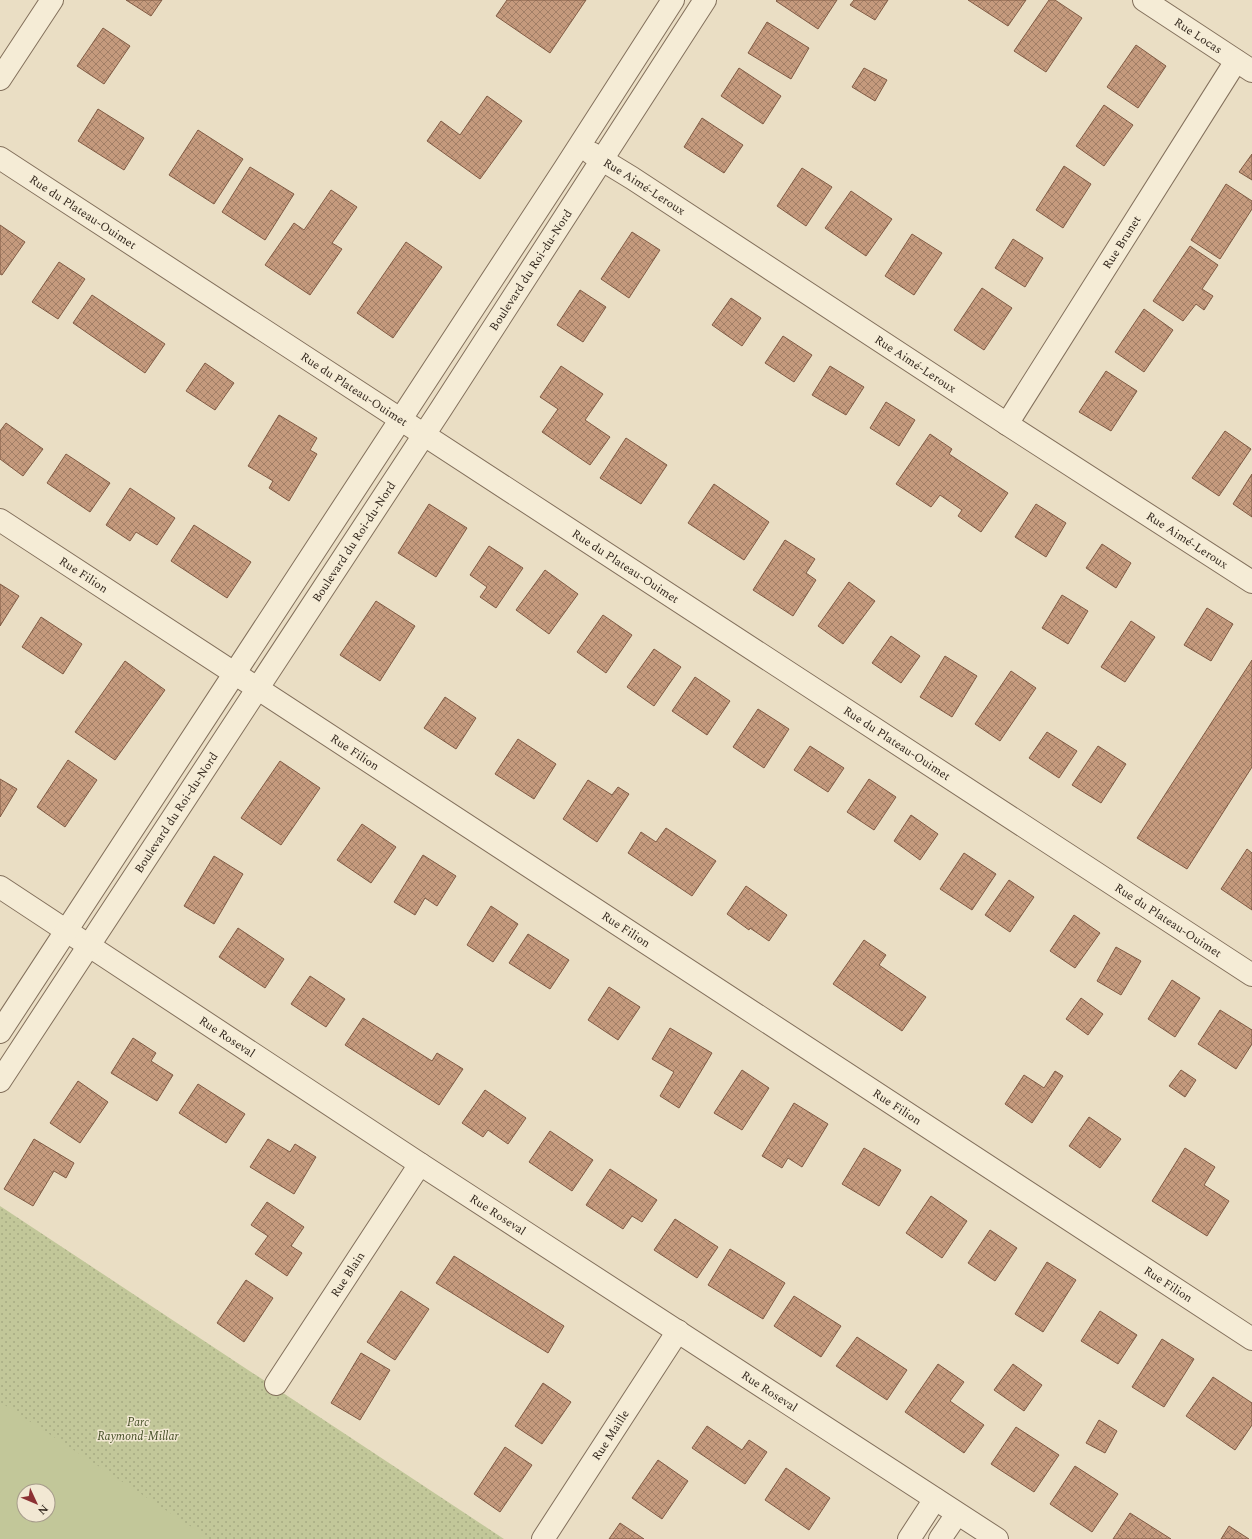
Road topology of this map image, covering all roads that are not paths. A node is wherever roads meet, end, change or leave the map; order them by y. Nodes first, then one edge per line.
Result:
1 (52, 0) edge
2 (673, 0) edge
3 (705, 0) edge
4 (1144, 0) edge
5 (1244, 66) edge
6 (0, 79) edge
7 (579, 146) junction
8 (0, 158) edge
9 (602, 160) junction
10 (401, 420) junction
11 (1007, 424) junction
12 (424, 435) junction
13 (0, 520) edge
14 (1252, 582) edge
15 (234, 674) junction
16 (257, 689) junction
17 (0, 887) edge
18 (67, 930) junction
19 (88, 945) junction
20 (1252, 975) edge
21 (0, 1032) edge
22 (0, 1080) edge
23 (420, 1164) junction
24 (678, 1332) junction
25 (1252, 1339) edge
26 (276, 1384) dead end
27 (935, 1499) junction
28 (957, 1514) junction
29 (543, 1539) edge
30 (909, 1539) edge
31 (940, 1539) edge
32 (997, 1539) edge

1 - 6 street
2 - 7 street
3 - 9 street, Boulevard du Roi-du-Nord
4 - 5 street, Rue Locas
5 - 11 street, Rue Brunet
7 - 9 street, Rue Aimé-Leroux
7 - 10 street
8 - 10 street, Rue du Plateau-Ouimet
9 - 11 street, Rue Aimé-Leroux
9 - 12 street, Boulevard du Roi-du-Nord
10 - 12 street, Rue du Plateau-Ouimet
10 - 15 street
11 - 14 street, Rue Aimé-Leroux
12 - 16 street, Boulevard du Roi-du-Nord
12 - 20 street, Rue du Plateau-Ouimet
13 - 15 street, Rue Filion
15 - 16 street, Rue Filion
15 - 18 street
16 - 19 street, Boulevard du Roi-du-Nord
16 - 25 street, Rue Filion
17 - 18 street, Rue Roseval
18 - 19 street, Rue Roseval
18 - 21 street
19 - 22 street, Boulevard du Roi-du-Nord
19 - 23 street, Rue Roseval
23 - 24 street, Rue Roseval
23 - 26 street, Rue Blain
24 - 27 street, Rue Roseval
24 - 29 street, Rue Maille
27 - 28 street, Rue Roseval
27 - 30 street
28 - 31 street
28 - 32 street, Rue Roseval

